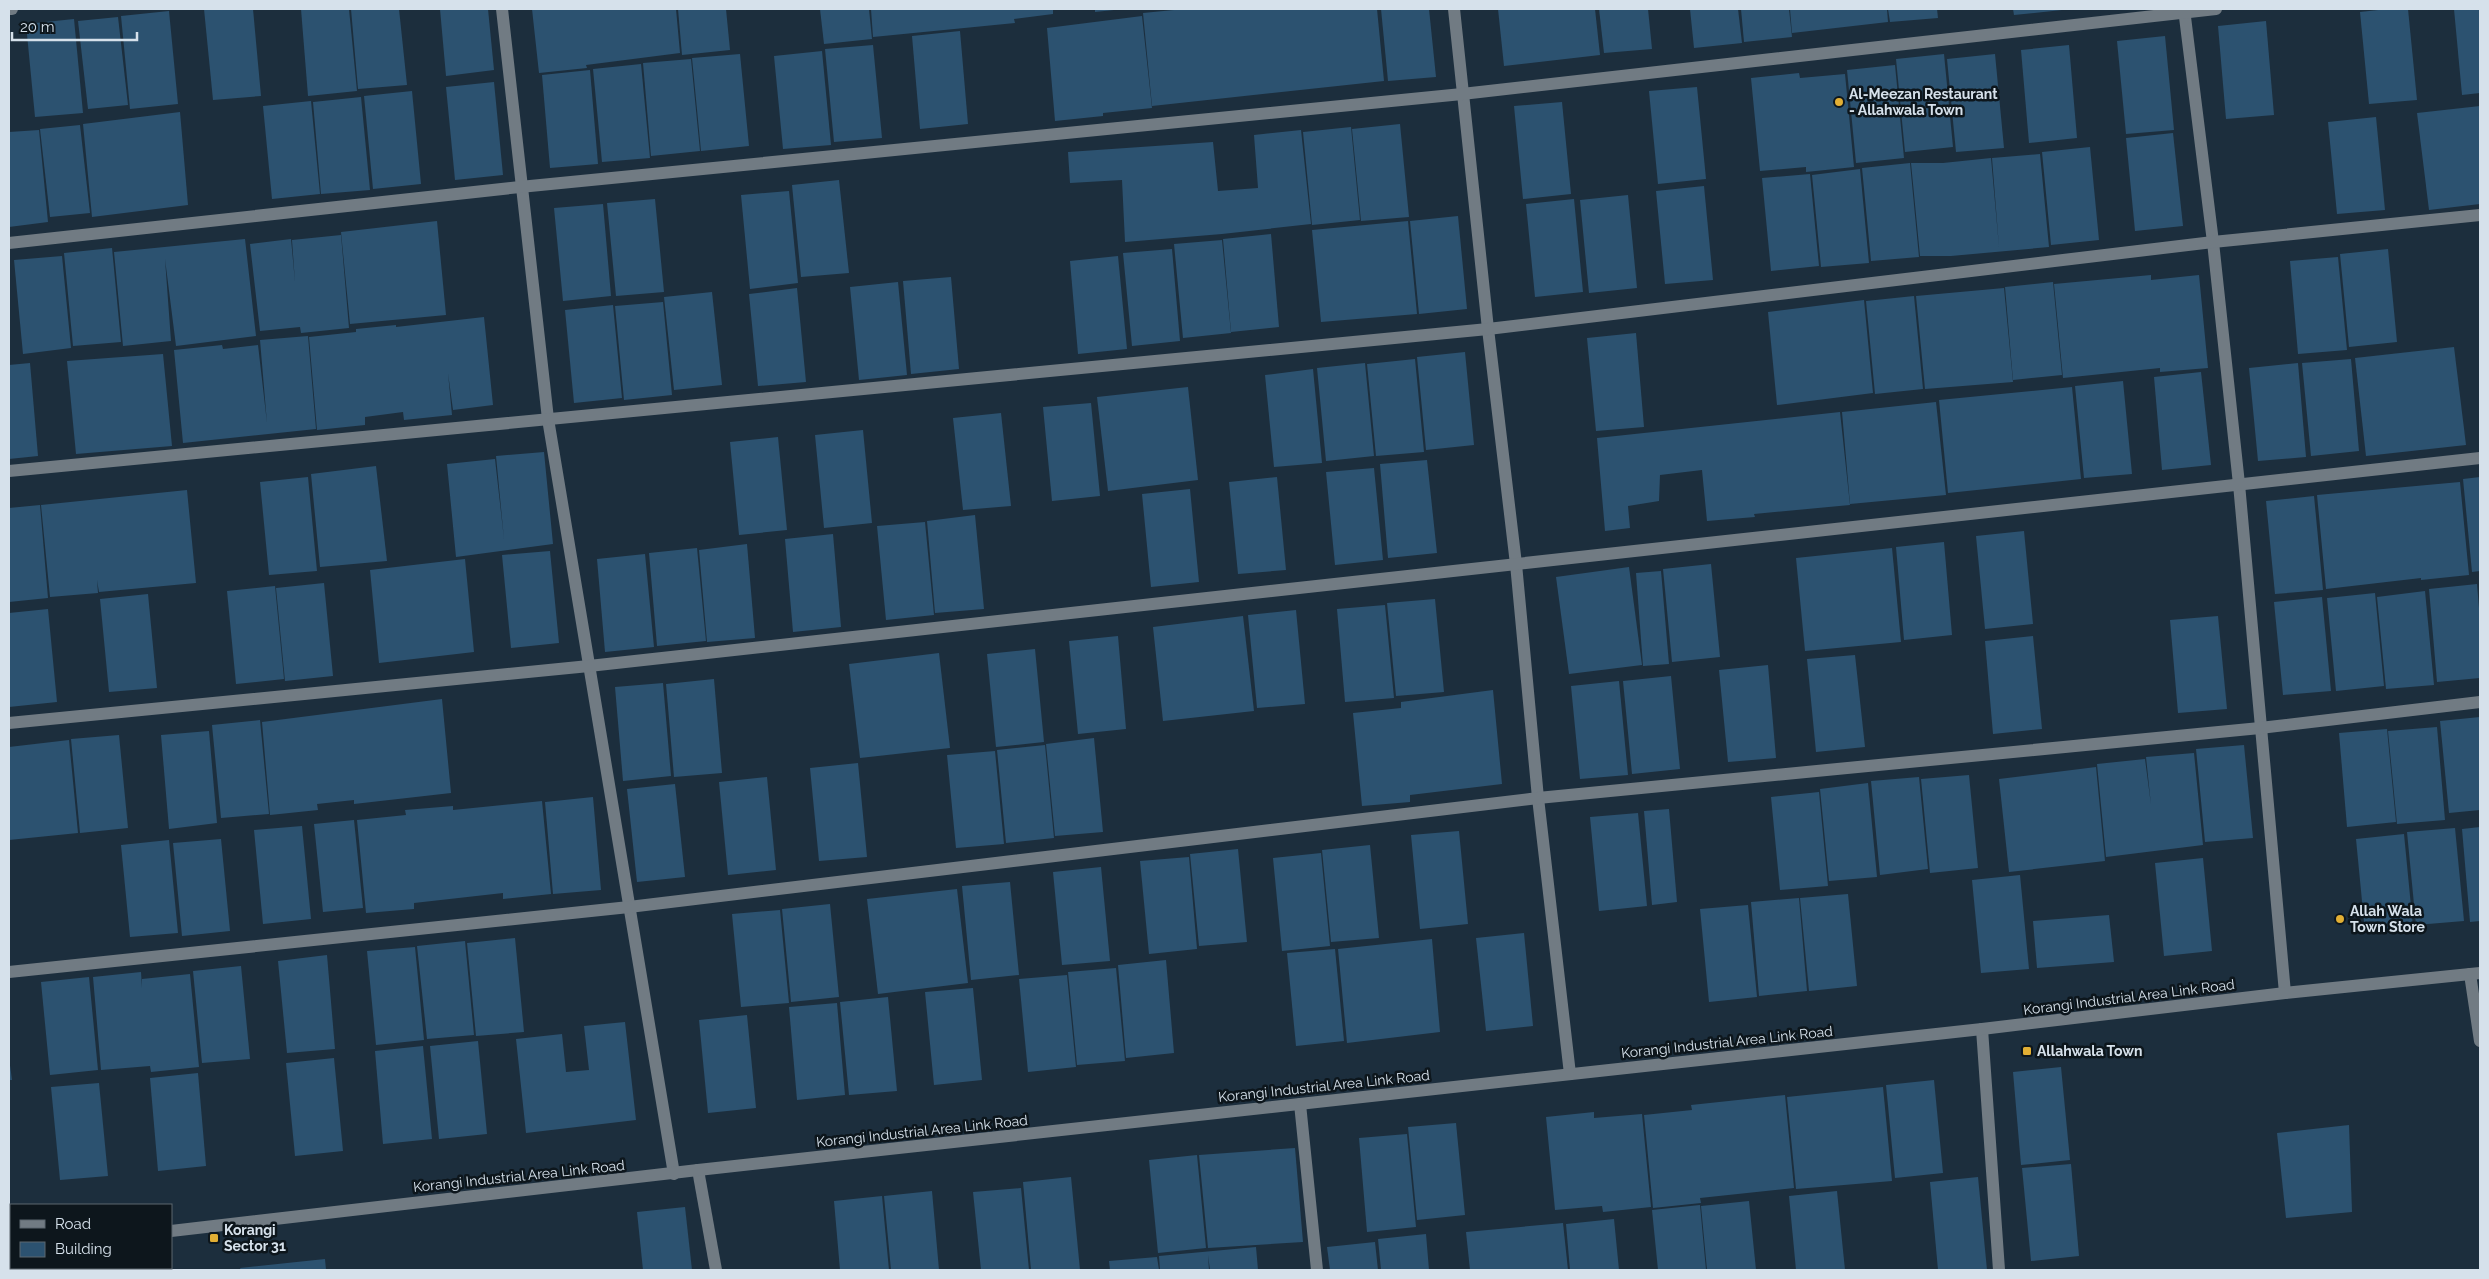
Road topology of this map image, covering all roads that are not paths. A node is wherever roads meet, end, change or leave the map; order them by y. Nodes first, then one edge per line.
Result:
1 (502, 9) edge
2 (1454, 9) edge
3 (2216, 9) edge
4 (2185, 10) edge
5 (1462, 94) junction
6 (520, 187) junction
7 (2480, 215) edge
8 (9, 242) edge
9 (2213, 242) junction
10 (1488, 328) junction
11 (548, 419) junction
12 (2480, 458) edge
13 (9, 471) edge
14 (2239, 484) junction
15 (1516, 564) junction
16 (589, 666) junction
17 (2480, 702) edge
18 (9, 723) edge
19 (2260, 728) junction
20 (1538, 798) junction
21 (629, 908) junction
22 (9, 972) edge
23 (2475, 974) edge
24 (2285, 993) junction
25 (1982, 1029) junction
26 (2480, 1042) edge
27 (1570, 1074) junction
28 (1300, 1104) junction
29 (698, 1170) junction
30 (674, 1174) junction
31 (172, 1231) edge
32 (716, 1270) edge
33 (1317, 1270) edge
34 (1999, 1270) edge

1 - 6 street
2 - 5 street
3 - 4 street
4 - 5 street
4 - 9 street
5 - 6 street
5 - 10 street
6 - 8 street
6 - 11 street
7 - 9 street
9 - 10 street
9 - 14 street
10 - 11 street
10 - 15 street
11 - 13 street
11 - 16 street
12 - 14 street
14 - 15 street
14 - 19 street
15 - 16 street
15 - 20 street
16 - 18 street
16 - 21 street
17 - 19 street
19 - 20 street
19 - 24 street
20 - 21 street
20 - 27 street
21 - 22 street
21 - 30 street
23 - 24 street, Korangi Industrial Area Link Road
23 - 26 street
24 - 25 street, Korangi Industrial Area Link Road
25 - 27 street, Korangi Industrial Area Link Road
25 - 34 street
27 - 28 street, Korangi Industrial Area Link Road
28 - 29 street, Korangi Industrial Area Link Road
28 - 33 street
29 - 30 street, Korangi Industrial Area Link Road
29 - 32 street
30 - 31 street, Korangi Industrial Area Link Road

